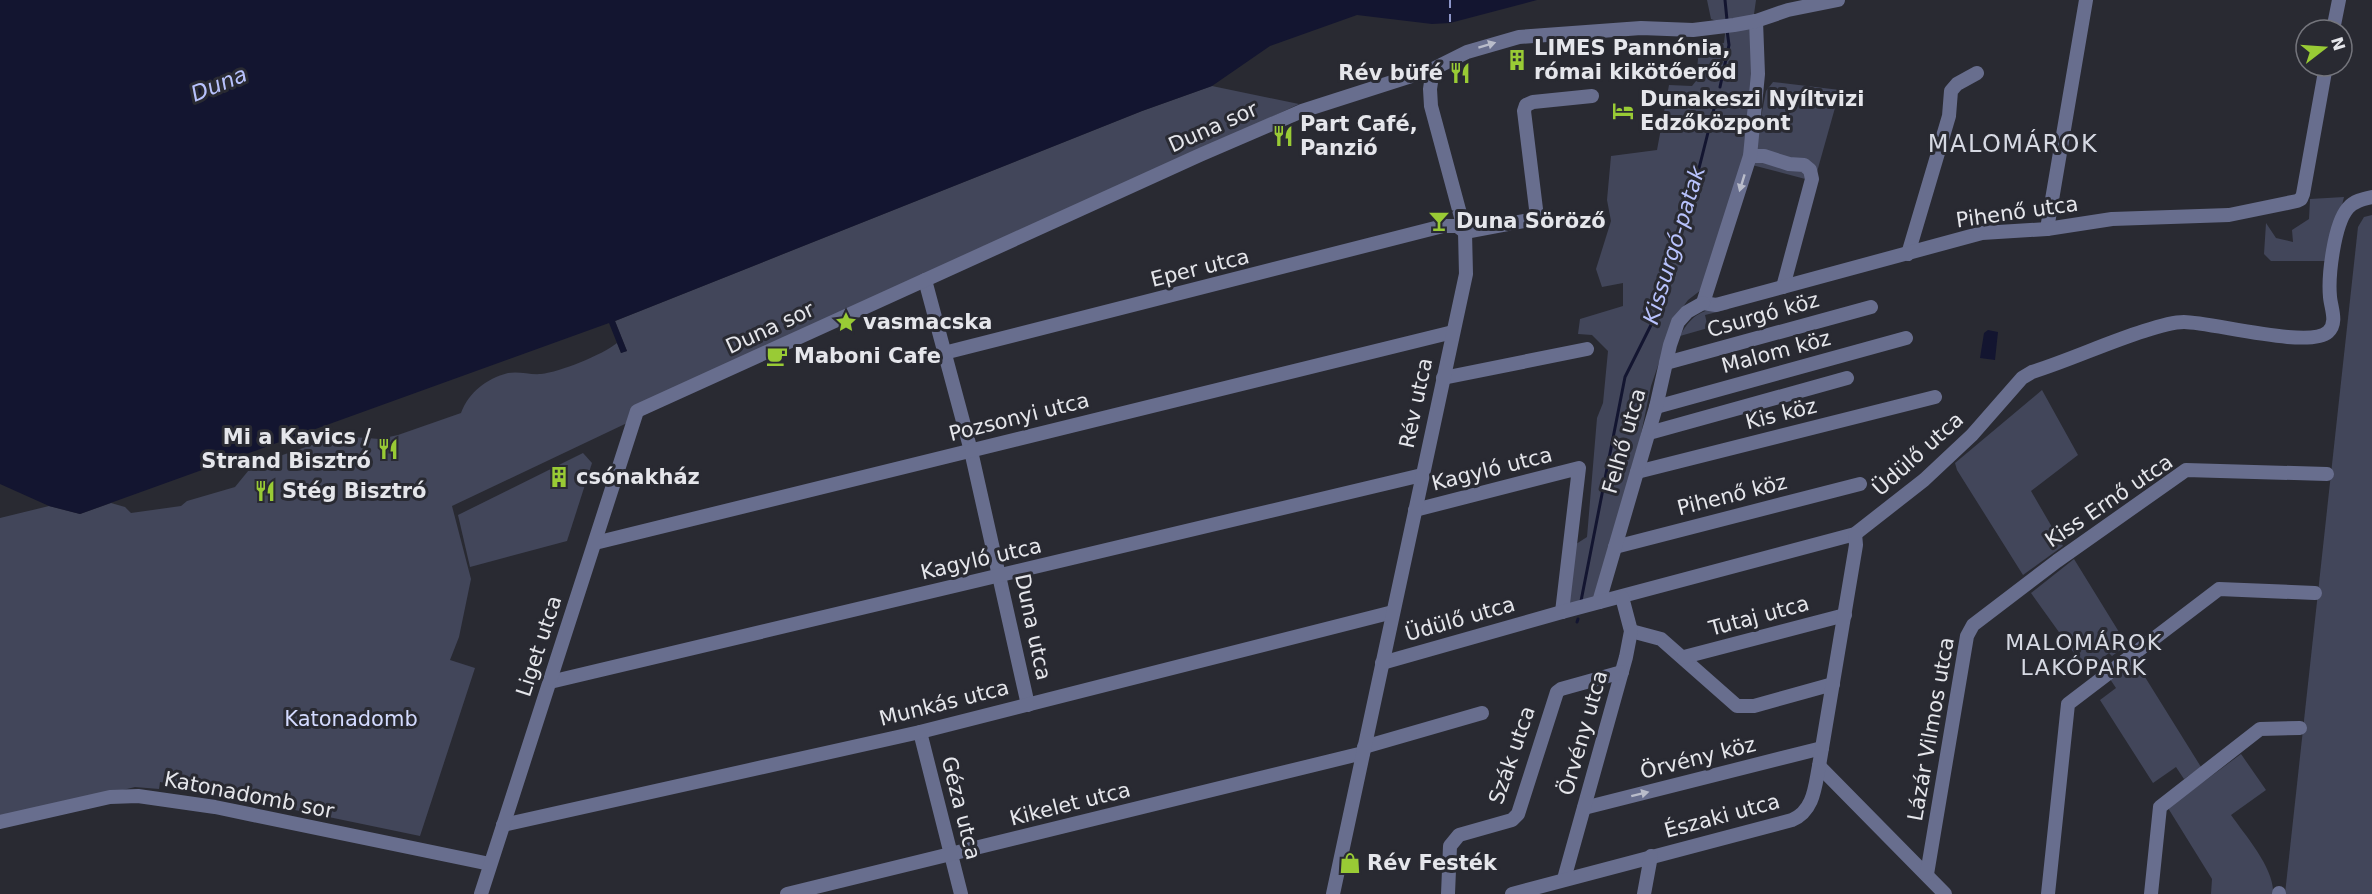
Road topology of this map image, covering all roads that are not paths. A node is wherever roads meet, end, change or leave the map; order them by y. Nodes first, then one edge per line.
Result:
1 (1838, 0) edge
2 (2086, 0) edge
3 (2338, 0) edge
4 (2335, 18) edge
5 (1756, 21) junction
6 (1433, 69) junction
7 (1977, 73) dead end
8 (2324, 78) edge
9 (1592, 96) dead end
10 (1757, 156) junction
11 (2366, 198) edge
12 (2047, 229) junction
13 (1465, 232) junction
14 (1908, 254) junction
15 (925, 280) junction
16 (1783, 287) junction
17 (1703, 303) junction
18 (1871, 307) dead end
19 (1453, 332) junction
20 (1906, 338) dead end
21 (1587, 350) dead end
22 (944, 353) junction
23 (1666, 363) junction
24 (1443, 378) junction
25 (1847, 378) dead end
26 (1935, 397) dead end
27 (1656, 407) junction
28 (637, 411) joint
29 (1649, 433) junction
30 (971, 451) junction
31 (1637, 472) junction
32 (2327, 474) dead end
33 (1422, 475) junction
34 (1860, 484) dead end
35 (1415, 510) junction
36 (1855, 534) junction
37 (595, 543) junction
38 (1615, 547) junction
39 (1000, 577) junction
40 (2027, 582) joint
41 (2314, 593) dead end
42 (1623, 597) junction
43 (1599, 602) junction
44 (1393, 612) junction
45 (1562, 612) junction
46 (1845, 615) junction
47 (1631, 631) junction
48 (1684, 657) junction
49 (1382, 663) junction
50 (1622, 672) junction
51 (550, 682) junction
52 (1833, 684) junction
53 (1028, 705) junction
54 (1482, 714) dead end
55 (2300, 728) dead end
56 (920, 732) junction
57 (1822, 748) junction
58 (1364, 750) junction
59 (1819, 766) junction
60 (1584, 808) junction
61 (0, 822) edge
62 (503, 825) junction
63 (951, 855) junction
64 (1650, 856) junction
65 (490, 864) junction
66 (1927, 874) junction
67 (1563, 879) junction
68 (481, 894) edge
69 (787, 894) edge
70 (962, 894) edge
71 (1331, 894) edge
72 (1448, 894) edge
73 (1512, 894) edge
74 (1644, 894) edge
75 (1945, 894) edge
76 (2048, 894) edge
77 (2151, 894) edge

1 - 5 street, Duna sor
2 - 12 street
3 - 4 street
6 -> 5 street, Duna sor
5 - 10 street
6 - 13 street, Rév utca
6 - 15 street, Duna sor
7 - 14 street
8 - 12 street, Pihenő utca
9 - 13 street, Eper utca
10 - 16 street
10 -> 17 street
11 - 36 street, Üdülő utca
12 - 14 street, Pihenő utca
13 - 19 street, Rév utca
13 - 22 street, Eper utca
14 - 16 street, Pihenő utca
15 - 22 street, Duna utca
15 - 28 street, Duna sor
16 - 17 street, Pihenő utca
17 - 23 street, Felhő utca
18 - 23 street, Csurgó köz
19 - 24 street, Rév utca
19 - 30 street, Pozsonyi utca
20 - 27 street, Malom köz
21 - 24 street
22 - 30 street, Duna utca
23 - 27 street, Felhő utca
24 - 33 street, Rév utca
25 - 29 street
26 - 31 street, Kis köz
27 - 29 street, Felhő utca
28 - 37 street, Liget utca
29 - 31 street, Felhő utca
30 - 37 street, Pozsonyi utca
30 - 39 street, Duna utca
31 - 38 street, Felhő utca
32 - 40 street, Kiss Ernő utca
33 - 35 street, Rév utca
33 - 39 street, Kagyló utca
34 - 38 street, Pihenő köz
35 - 44 street, Rév utca
35 - 45 street, Kagyló utca
36 - 42 street, Üdülő utca
36 - 46 street, Északi utca
37 - 51 street, Liget utca
38 - 43 street, Felhő utca
39 - 51 street, Kagyló utca
39 - 53 street, Duna utca
40 - 66 street, Lázár Vilmos utca
41 - 76 street
42 - 43 street, Üdülő utca
42 - 47 street, Örvény utca
43 - 45 street, Üdülő utca
44 - 49 street, Rév utca
44 - 53 street, Munkás utca
45 - 49 street, Üdülő utca
46 - 48 street, Tutaj utca
46 - 52 street, Északi utca
47 - 48 street
47 - 50 street, Örvény utca
48 - 52 street
49 - 58 street, Rév utca
50 - 60 street, Örvény utca
50 - 72 street, Szák utca
51 - 62 street, Liget utca
52 - 57 street, Északi utca
53 - 56 street, Munkás utca
54 - 58 street
55 - 77 street
56 - 62 street, Munkás utca
56 - 63 street, Géza utca
57 - 59 street, Északi utca
60 -> 57 street, Örvény köz
58 - 63 street, Kikelet utca
58 - 71 street, Rév utca
59 - 64 street, Északi utca
59 - 66 street
60 - 67 street, Örvény utca
61 - 65 street, Katonadomb sor
62 - 65 street, Liget utca
63 - 69 street, Kikelet utca
63 - 70 street, Géza utca
64 - 67 street, Északi utca
64 - 74 street
65 - 68 street, Liget utca
66 - 75 street
67 - 73 street, Északi utca

